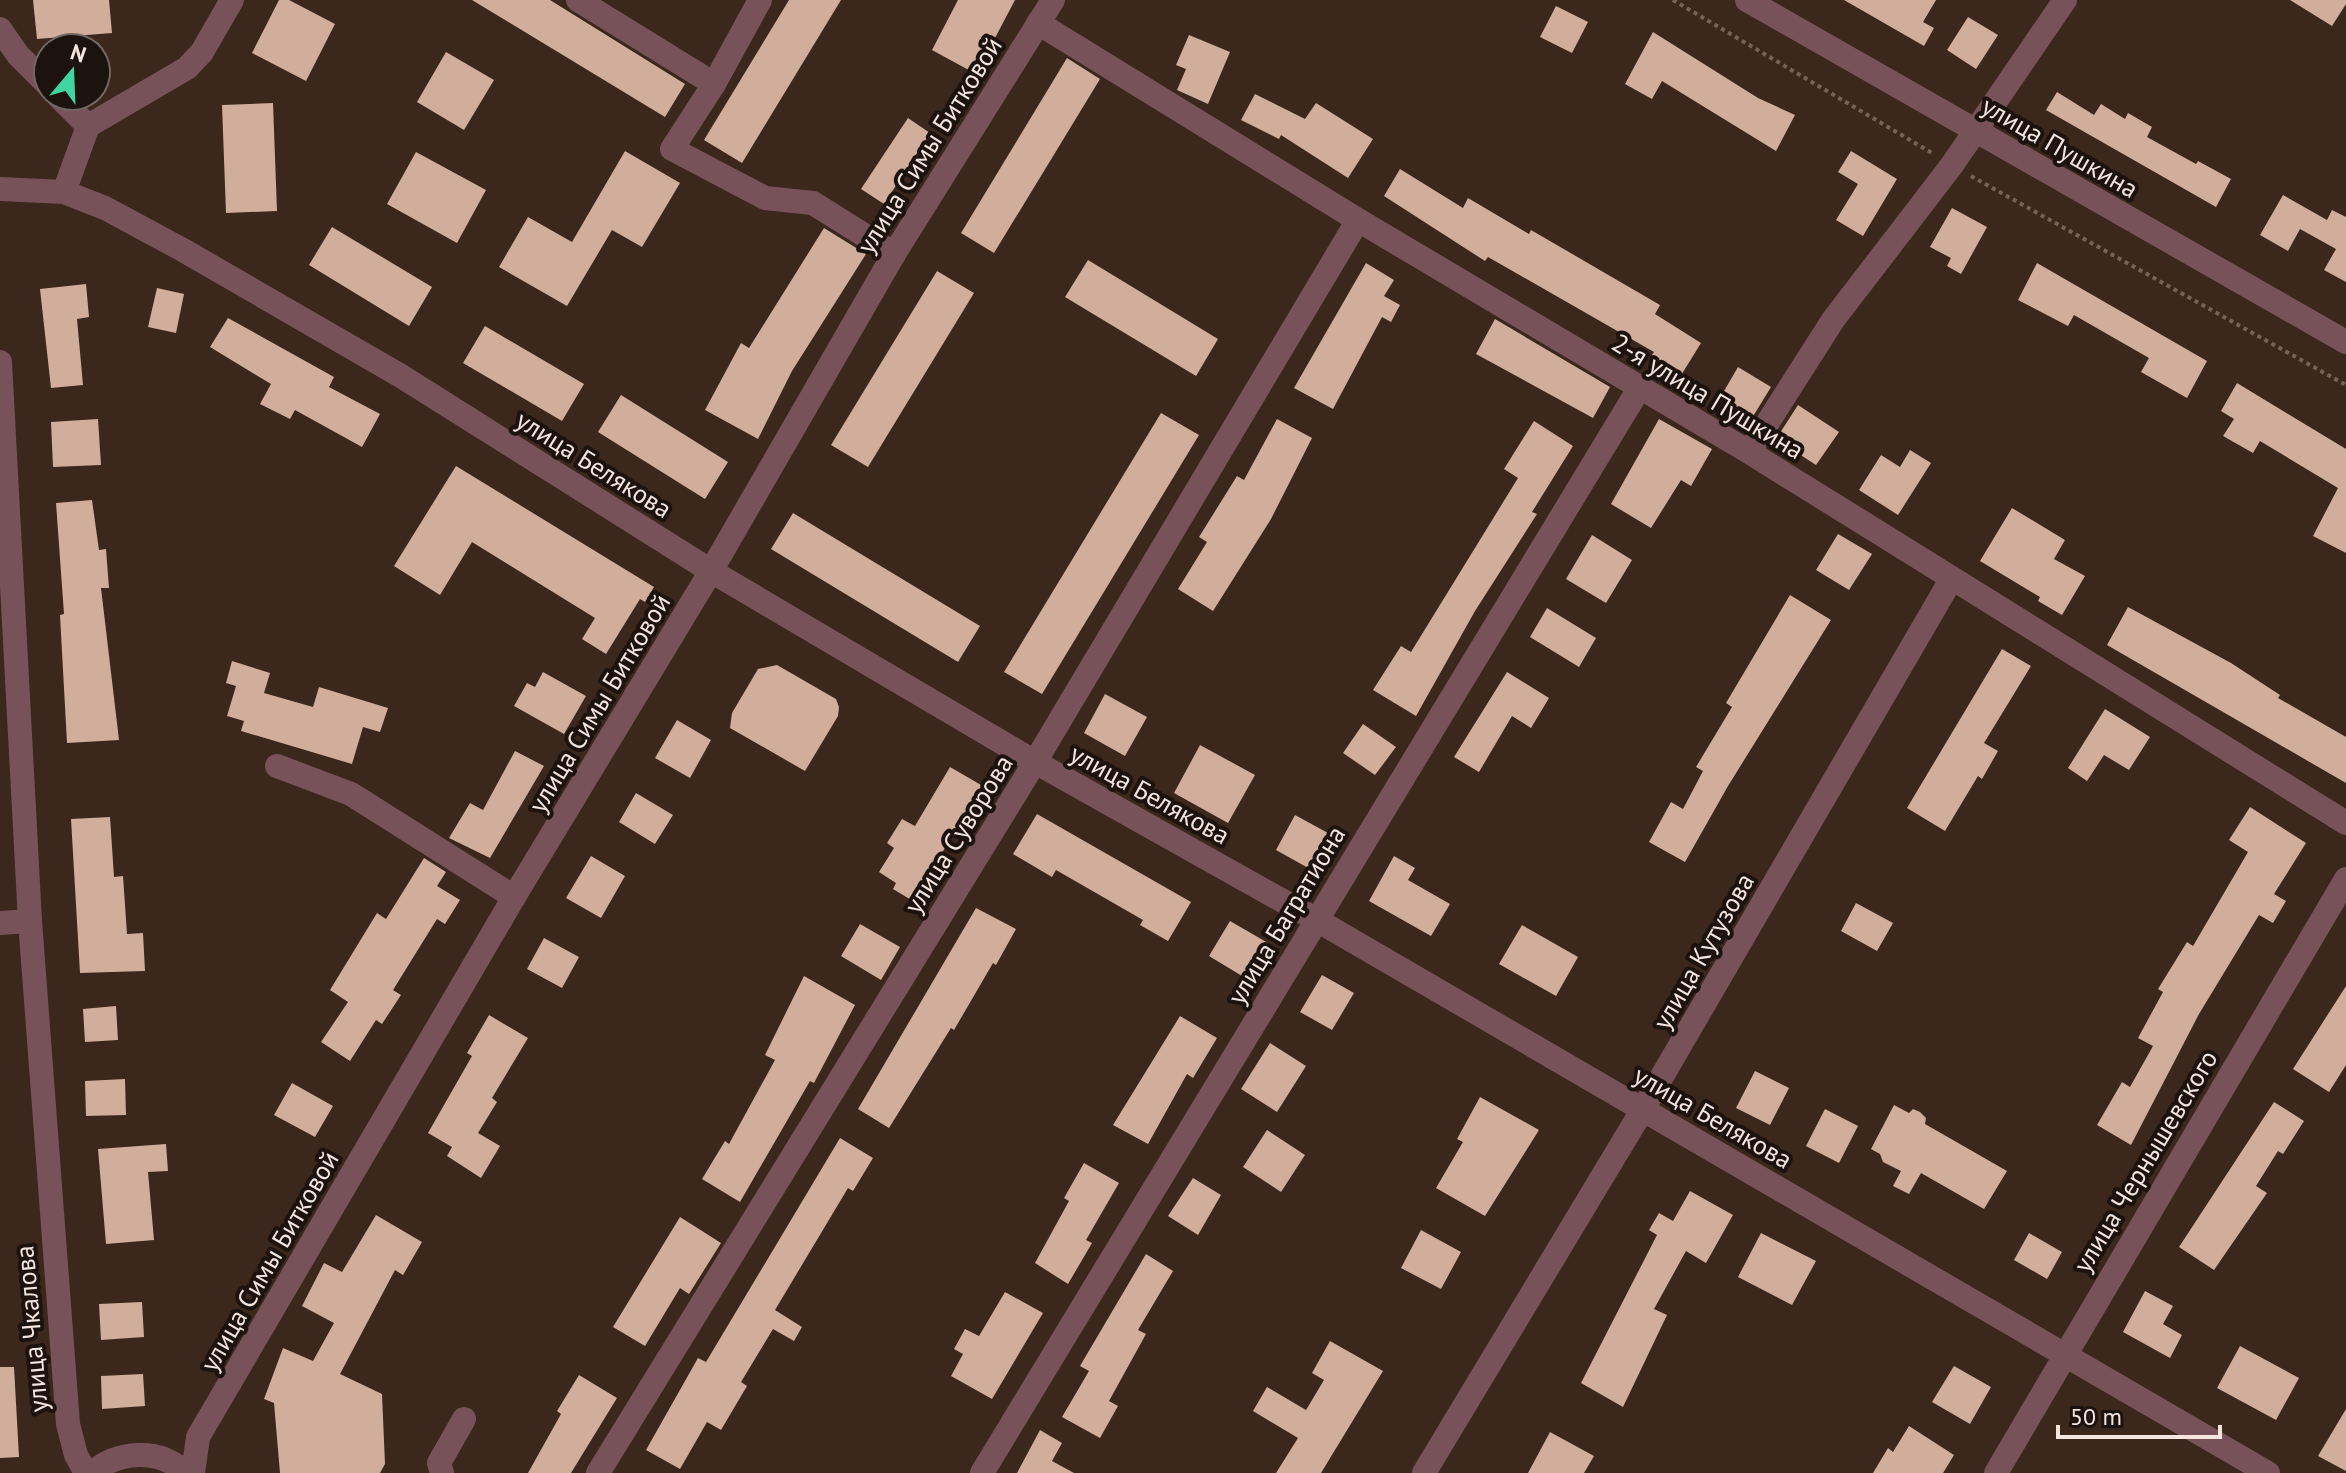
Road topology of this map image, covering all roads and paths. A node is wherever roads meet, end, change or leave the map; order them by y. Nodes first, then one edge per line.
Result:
1 (232, 0) edge
2 (578, 0) edge
3 (760, 0) edge
4 (1053, 0) edge
5 (1673, 0) edge
6 (1747, 0) edge
7 (2065, 0) edge
8 (1038, 23) junction
9 (0, 29) edge
10 (32, 69) edge
11 (714, 84) junction
12 (74, 112) edge
13 (88, 126) junction
14 (1976, 131) junction
15 (1952, 165) junction
16 (0, 189) edge
17 (64, 192) junction
18 (1358, 220) junction
19 (894, 254) junction
20 (2346, 342) edge
21 (0, 362) edge
22 (2346, 385) edge
23 (1640, 387) junction
24 (1749, 452) junction
25 (711, 571) junction
26 (1952, 578) junction
27 (1035, 762) junction
28 (277, 766) dead end
29 (2346, 823) edge
30 (2346, 879) edge
31 (514, 897) junction
32 (1315, 919) junction
33 (30, 921) junction
34 (0, 923) edge
35 (1643, 1109) junction
36 (2064, 1352) junction
37 (464, 1419) dead end
38 (198, 1437) junction
39 (163, 1460) junction
40 (89, 1473) edge
41 (185, 1473) edge
42 (193, 1473) edge
43 (442, 1473) edge
44 (598, 1473) edge
45 (982, 1473) edge
46 (1424, 1473) edge
47 (1996, 1473) edge
48 (2268, 1473) edge

1 - 13 street
2 - 11 street
3 - 11 street
4 - 8 street, улица Симы Битковой
5 - 15 path
6 - 14 street, улица Пушкина
7 - 14 street
8 - 18 street, 2-я улица Пушкина
8 - 19 street, улица Симы Битковой
9 - 10 street
11 - 19 street
12 - 13 street
13 - 17 street
14 - 15 street
14 - 20 street, улица Пушкина
15 - 22 path
15 - 24 street
16 - 17 street, улица Белякова
17 - 25 street, улица Белякова
18 - 23 street, 2-я улица Пушкина
18 - 27 street, улица Суворова
19 - 25 street, улица Симы Битковой
21 - 33 street, улица Чкалова
23 - 24 street, 2-я улица Пушкина
23 - 32 street, улица Багратиона
24 - 26 street, 2-я улица Пушкина
25 - 27 street, улица Белякова
25 - 31 street, улица Симы Битковой
26 - 29 street, 2-я улица Пушкина
26 - 35 street, улица Кутузова
27 - 32 street, улица Белякова
27 - 44 street, улица Суворова
28 - 31 street
30 - 36 street, улица Чернышевского
31 - 38 street, улица Симы Битковой
32 - 35 street, улица Белякова
32 - 45 street, улица Багратиона
33 - 34 street
33 - 40 street, улица Чкалова
35 - 36 street, улица Белякова
35 - 46 street, улица Кутузова
36 - 47 street, улица Чернышевского
36 - 48 street, улица Белякова
37 - 43 street
38 - 39 street
38 - 42 street
39 - 40 street
39 - 41 street

